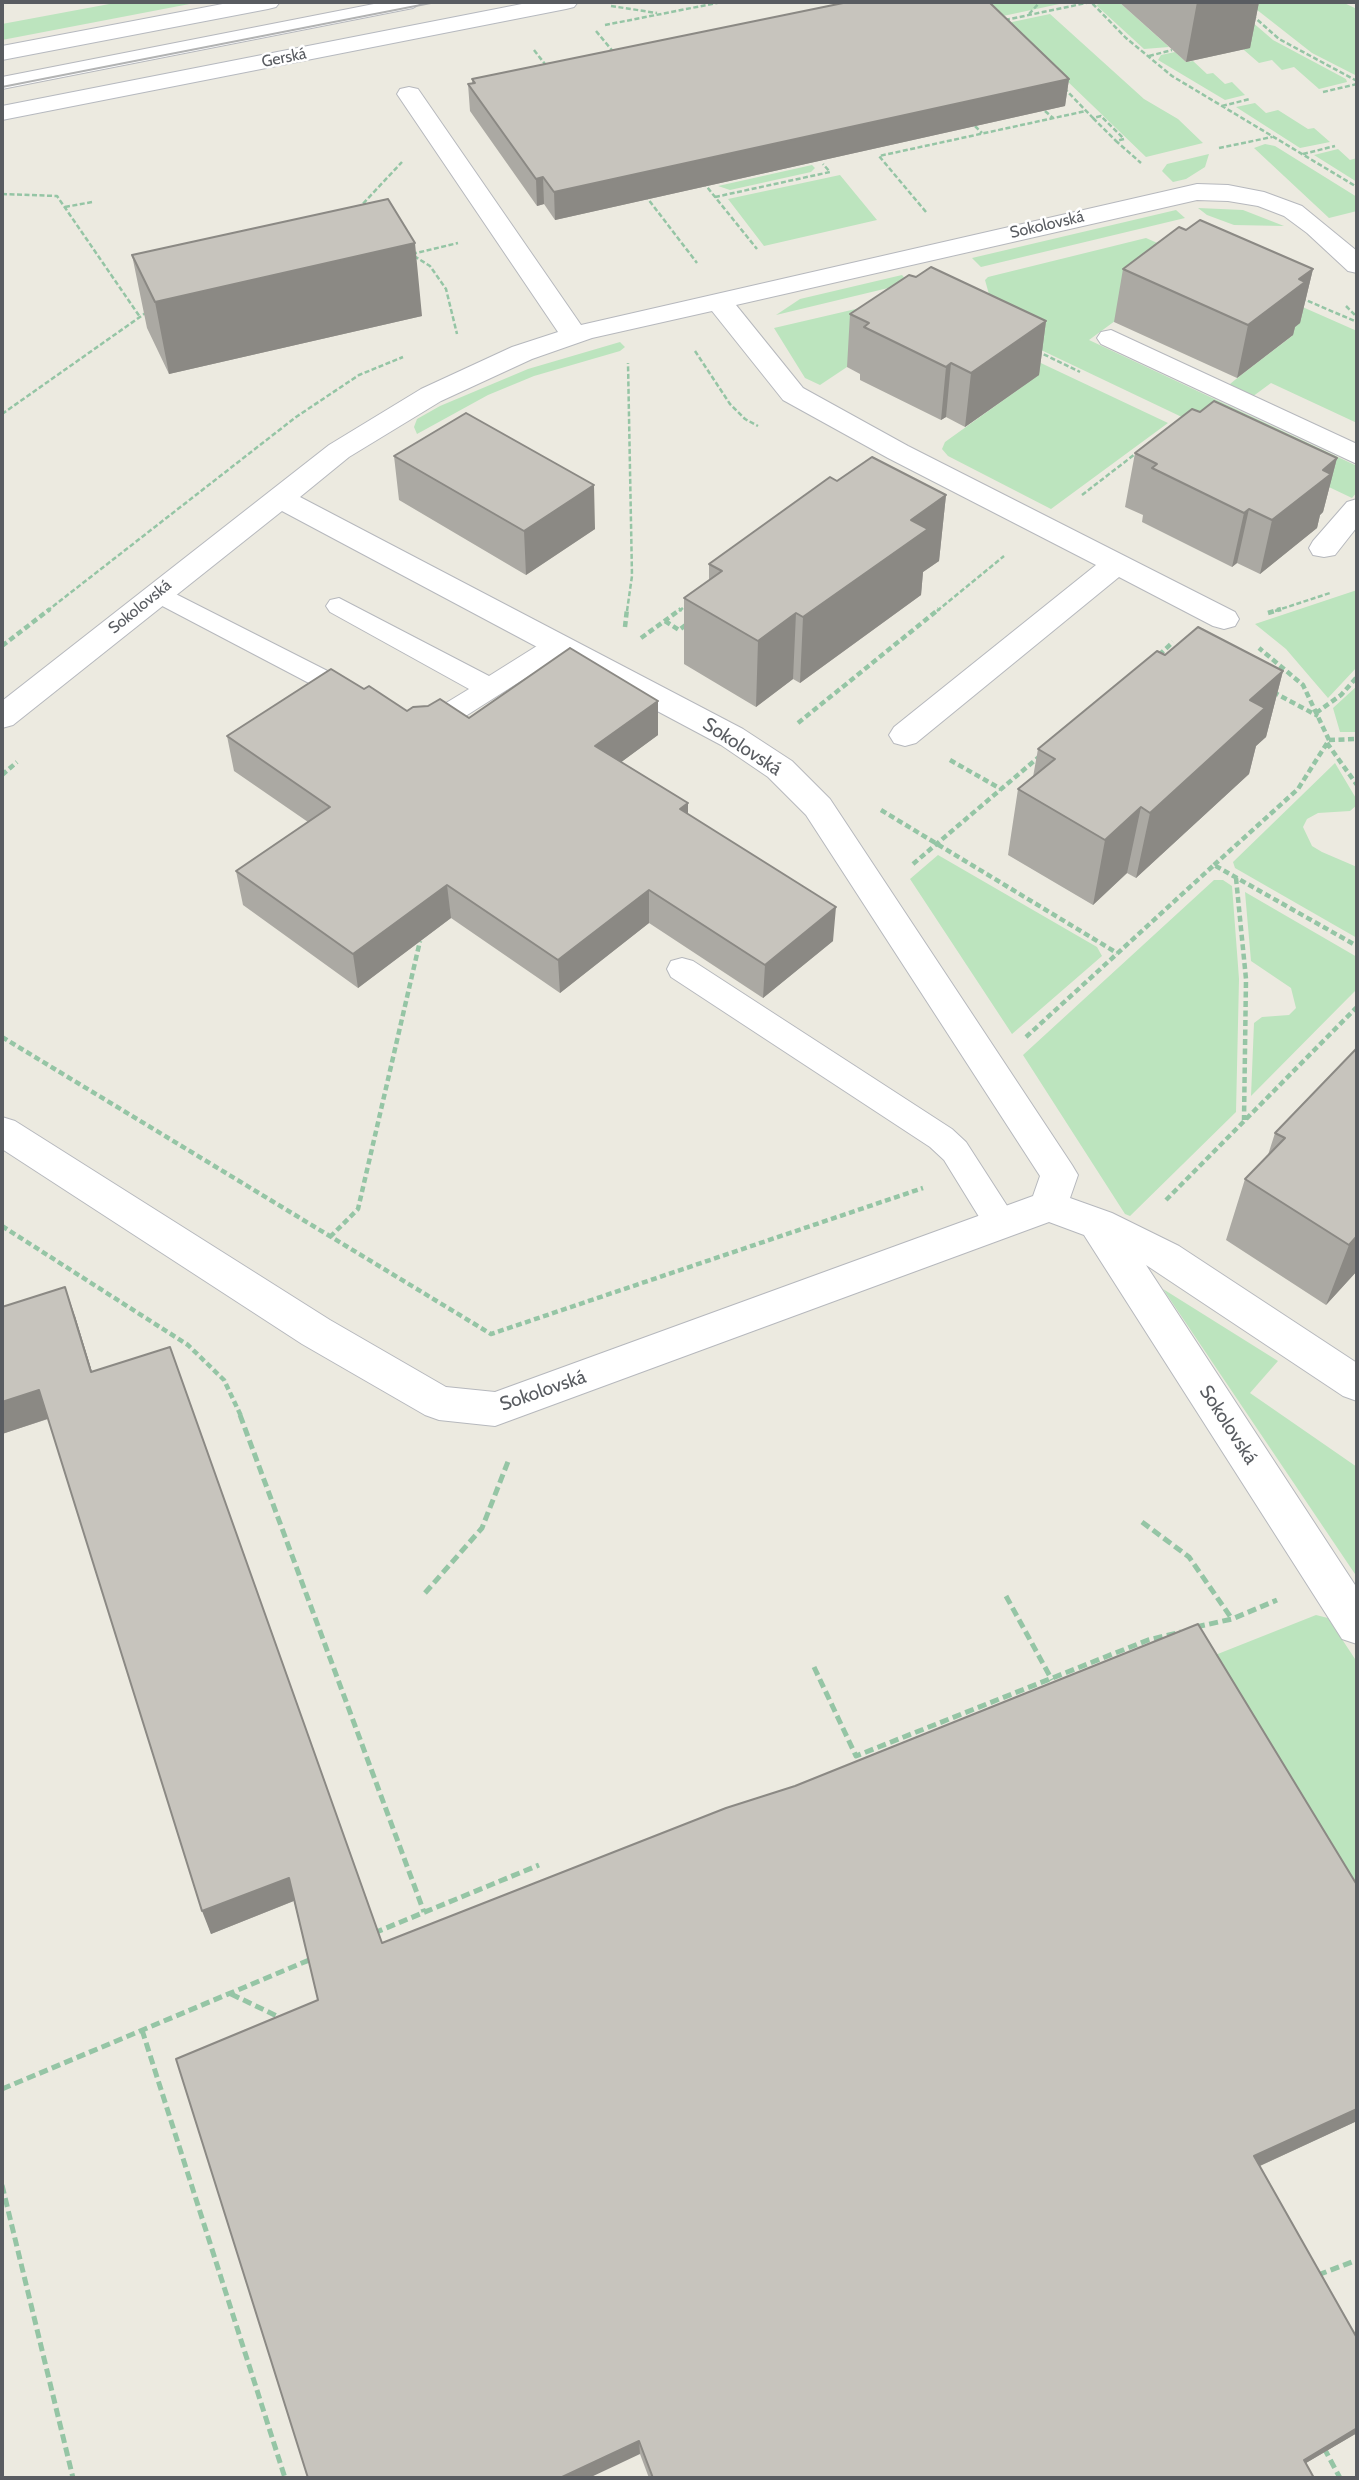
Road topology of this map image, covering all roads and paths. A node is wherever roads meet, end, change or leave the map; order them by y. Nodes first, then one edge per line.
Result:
1 (268, 2) edge
2 (413, 2) edge
3 (566, 2) edge
4 (1040, 2) edge
5 (1091, 2) edge
6 (608, 5) dead end
7 (1248, 11) dead end
8 (662, 14) dead end
9 (1028, 16) junction
10 (997, 22) edge
11 (599, 35) dead end
12 (527, 42) dead end
13 (1172, 50) dead end
14 (2, 53) edge
15 (1148, 56) junction
16 (619, 59) edge
17 (552, 74) edge
18 (1357, 82) edge
19 (2, 83) edge
20 (1060, 85) edge
21 (1323, 92) dead end
22 (409, 94) dead end
23 (1250, 99) dead end
24 (1222, 106) junction
25 (1045, 111) edge
26 (1087, 111) junction
27 (2, 113) edge
28 (1054, 118) junction
29 (1093, 118) junction
30 (975, 126) edge
31 (982, 134) junction
32 (907, 141) edge
33 (1116, 141) junction
34 (1335, 146) dead end
35 (914, 149) junction
36 (1302, 154) junction
37 (823, 164) dead end
38 (1129, 168) dead end
39 (698, 176) edge
40 (1357, 187) edge
41 (642, 191) edge
42 (2, 194) edge
43 (371, 195) dead end
44 (715, 197) junction
45 (92, 202) dead end
46 (65, 207) junction
47 (355, 212) edge
48 (918, 216) dead end
49 (504, 233) junction
50 (748, 255) dead end
51 (1357, 265) edge
52 (699, 266) dead end
53 (1295, 295) edge
54 (1337, 298) dead end
55 (718, 301) junction
56 (160, 309) edge
57 (140, 317) junction
58 (1357, 319) edge
59 (457, 334) dead end
60 (574, 335) junction
61 (1111, 338) dead end
62 (628, 356) dead end
63 (2, 414) edge
64 (1147, 445) edge
65 (1357, 455) edge
66 (278, 497) junction
67 (1357, 508) edge
68 (1042, 526) junction
69 (1324, 548) dead end
70 (1116, 564) junction
71 (83, 583) dead end
72 (158, 593) junction
73 (1332, 593) dead end
74 (694, 600) edge
75 (340, 606) dead end
76 (665, 621) junction
77 (1227, 622) junction
78 (689, 623) edge
79 (1177, 639) dead end
80 (558, 645) junction
81 (2, 646) edge
82 (1156, 657) edge
83 (611, 659) junction
84 (1357, 677) edge
85 (489, 688) junction
86 (1271, 691) edge
87 (1317, 715) junction
88 (2, 717) edge
89 (798, 723) dead end
90 (905, 735) joint
91 (1357, 739) edge
92 (1328, 741) junction
93 (1042, 754) edge
94 (1357, 785) edge
95 (1001, 789) junction
96 (1214, 865) junction
97 (909, 867) dead end
98 (1236, 878) junction
99 (420, 941) dead end
100 (1357, 946) edge
101 (682, 968) dead end
102 (1357, 1006) edge
103 (2, 1037) edge
104 (991, 1070) junction
105 (1244, 1120) junction
106 (2, 1131) edge
107 (969, 1173) junction
108 (1049, 1206) junction
109 (1001, 1224) junction
110 (2, 1226) edge
111 (1113, 1231) junction
112 (330, 1237) junction
113 (1357, 1384) edge
114 (513, 1449) dead end
115 (1142, 1522) dead end
116 (425, 1592) dead end
117 (1006, 1596) dead end
118 (1266, 1605) dead end
119 (1232, 1619) junction
120 (1357, 1625) edge
121 (814, 1667) dead end
122 (1052, 1679) junction
123 (539, 1865) dead end
124 (424, 1912) junction
125 (363, 1938) edge
126 (327, 1953) edge
127 (231, 1994) junction
128 (290, 2022) edge
129 (142, 2030) junction
130 (2, 2089) edge
131 (2, 2185) edge
132 (1357, 2260) edge
133 (1308, 2278) edge
134 (1321, 2443) edge
135 (73, 2478) edge
136 (285, 2478) edge
137 (1340, 2478) edge

1 - 14 street
2 - 19 lane, Gerská
3 - 27 street, Gerská
4 - 9 path
5 - 9 path
5 - 15 path
6 - 8 path
7 - 18 path
9 - 10 path
11 - 16 path
12 - 17 path
13 - 15 path
15 - 24 path
18 - 21 path
20 - 26 path
22 - 49 street
23 - 24 path
24 - 36 path
25 - 28 path
26 - 28 path
26 - 29 path
28 - 31 path
29 - 33 path
29 - 33 path
30 - 31 path
31 - 35 path
32 - 35 path
33 - 38 path
34 - 36 path
35 - 48 path
36 - 40 path
37 - 44 path
39 - 44 path
41 - 52 path
42 - 46 path
43 - 47 path
44 - 50 path
45 - 46 path
46 - 57 path
49 - 59 path
49 - 60 street
51 - 55 street, Sokolovská
53 - 58 path
54 - 58 path
55 - 60 street, Sokolovská
55 - 68 street
56 - 57 path
57 - 63 path
60 - 66 street, Sokolovská
61 - 65 street
62 - 83 path
64 - 68 path
66 - 72 street, Sokolovská
66 - 80 street, Sokolovská
67 - 69 street
68 - 70 street
68 - 89 path
70 - 77 street
70 - 90 street
71 - 81 path
72 - 85 lane
72 - 88 street, Sokolovská
73 - 77 path
74 - 76 path
75 - 85 lane
76 - 78 path
76 - 83 path
77 - 87 path
79 - 82 path
80 - 83 street, Sokolovská
80 - 85 lane
83 - 104 street, Sokolovská
84 - 87 path
86 - 87 path
87 - 92 path
90 - 95 path
91 - 92 path
92 - 94 path
92 - 96 path
93 - 95 path
95 - 97 path
96 - 98 path
96 - 104 path
98 - 100 path
98 - 105 path
99 - 112 path
101 - 107 lane
102 - 105 path
103 - 112 path
104 - 108 street, Sokolovská
105 - 111 path
106 - 109 street, Sokolovská
107 - 109 lane
107 - 112 path
108 - 109 street, Sokolovská
108 - 111 street
110 - 124 path
111 - 113 street
111 - 120 street, Sokolovská
114 - 116 path
115 - 119 path
117 - 122 path
118 - 119 path
119 - 122 path
121 - 122 path
123 - 124 path
124 - 125 path
126 - 127 path
127 - 128 path
127 - 129 path
129 - 130 path
129 - 136 path
131 - 135 path
132 - 133 path
134 - 137 path

